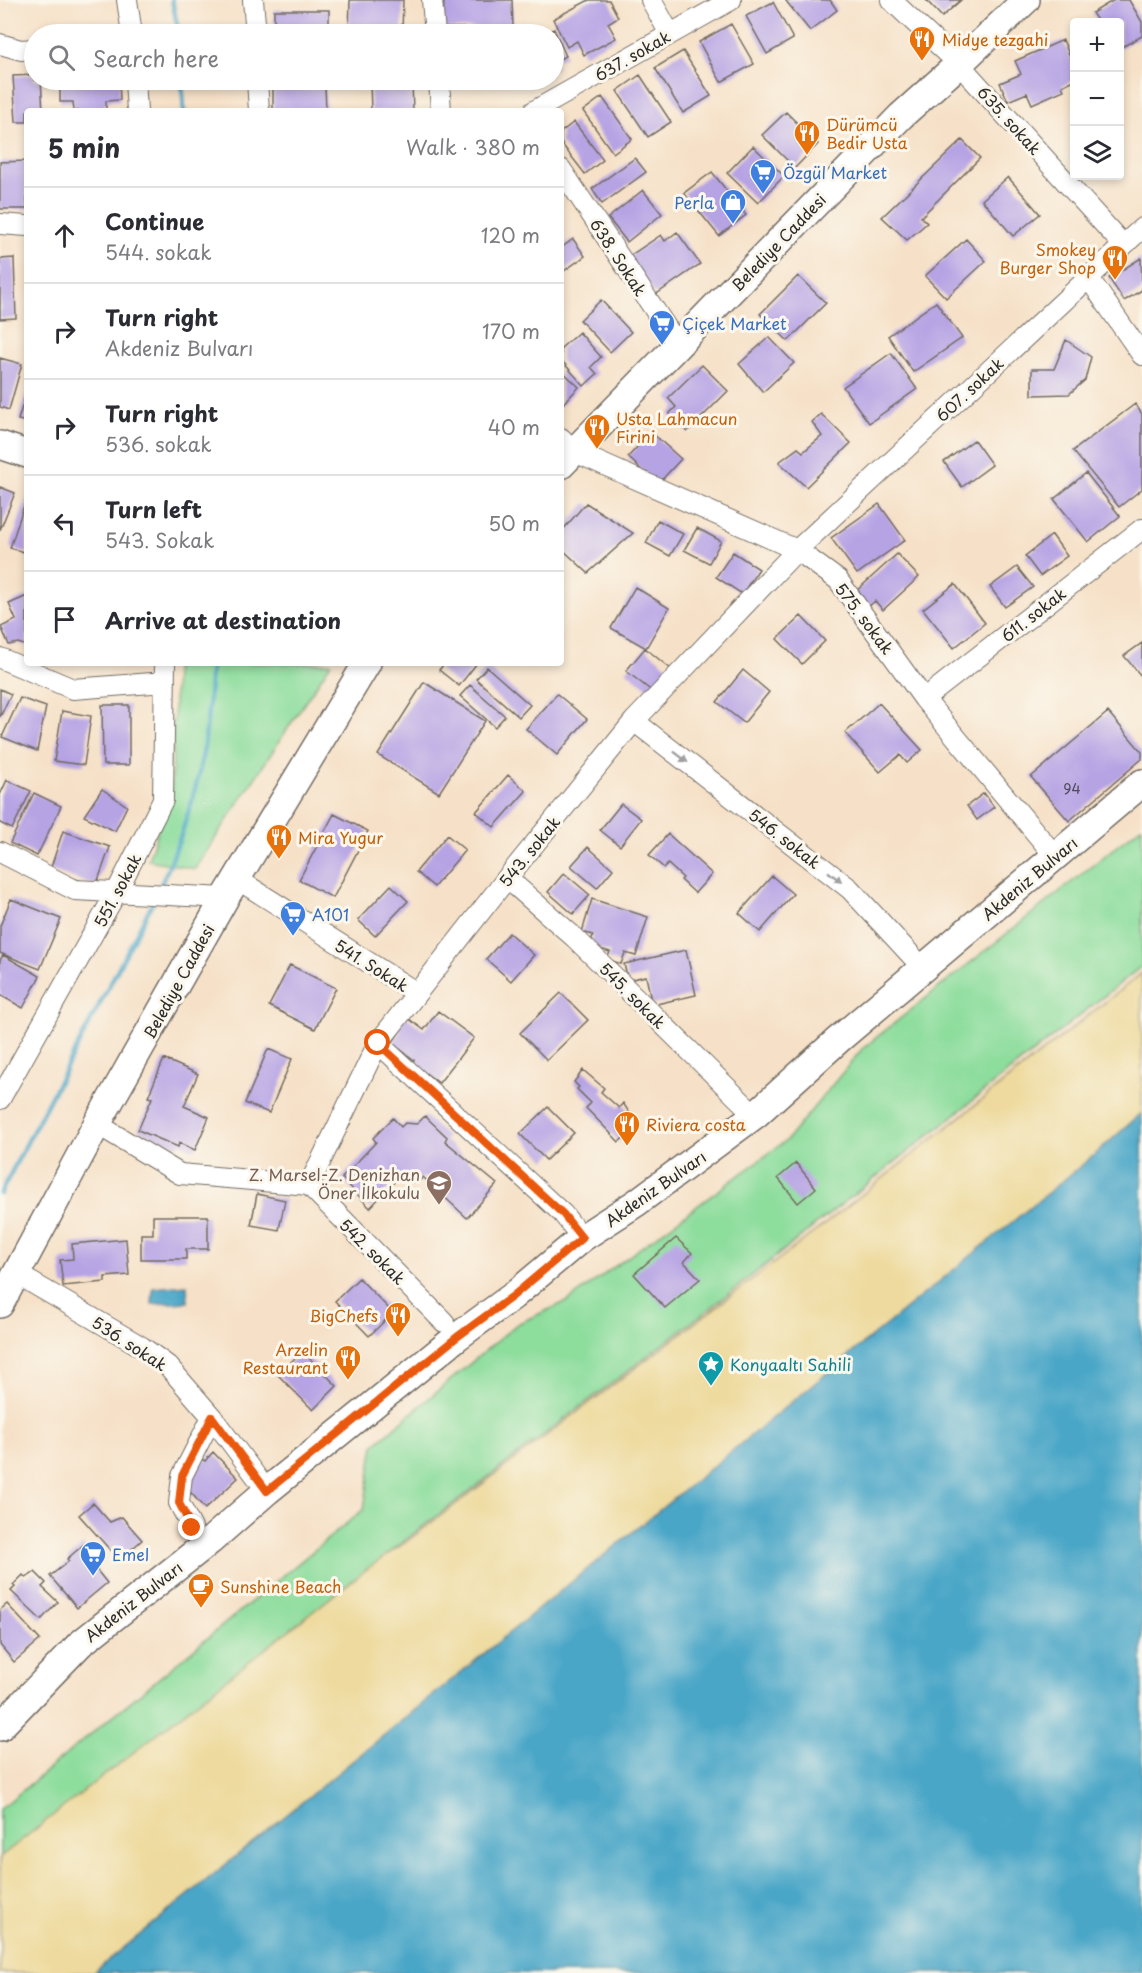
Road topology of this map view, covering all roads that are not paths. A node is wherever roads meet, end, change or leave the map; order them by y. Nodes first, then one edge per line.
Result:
1 (127, 0) edge
2 (253, 0) edge
3 (432, 0) edge
4 (651, 0) edge
5 (731, 0) edge
6 (891, 0) edge
7 (1026, 0) edge
8 (131, 24) edge
9 (255, 24) edge
10 (434, 24) edge
11 (670, 34) junction
12 (0, 44) edge
13 (24, 50) edge
14 (959, 64) junction
15 (136, 90) edge
16 (258, 90) edge
17 (440, 90) edge
18 (137, 108) edge
19 (259, 108) edge
20 (441, 108) edge
21 (539, 108) edge
22 (564, 174) edge
23 (0, 225) edge
24 (24, 226) edge
25 (1142, 228) edge
26 (1123, 245) junction
27 (1088, 277) junction
28 (678, 345) junction
29 (1142, 355) edge
30 (0, 445) edge
31 (566, 452) edge
32 (24, 453) edge
33 (1142, 529) edge
34 (796, 550) junction
35 (0, 658) edge
36 (365, 666) edge
37 (165, 672) edge
38 (924, 699) junction
39 (634, 721) junction
40 (1142, 783) edge
41 (0, 852) edge
42 (1055, 856) junction
43 (507, 878) junction
44 (220, 891) junction
45 (116, 893) junction
46 (923, 968) junction
47 (417, 993) junction
48 (378, 1043) junction
49 (0, 1099) edge
50 (755, 1115) junction
51 (97, 1124) junction
52 (309, 1185) junction
53 (582, 1238) junction
54 (6, 1291) edge
55 (444, 1322) dead end
56 (212, 1417) junction
57 (267, 1491) junction
58 (192, 1528) dead end
59 (0, 1727) edge

1 - 8 street
2 - 9 street
3 - 10 street
4 - 11 street
5 - 11 street, 637. sokak
6 - 14 street, 635. sokak
7 - 14 main road, Belediye Caddesi
11 - 21 street, 637. sokak
12 - 13 street
14 - 26 street, 635. sokak
14 - 28 main road, Belediye Caddesi
15 - 18 street
16 - 19 street
17 - 20 street
22 - 28 street, 638. Sokak
23 - 24 street
25 - 26 street, 607. sokak
26 - 27 street, 607. sokak
27 - 29 street
27 - 34 street, 607. sokak
28 - 31 main road, Belediye Caddesi
30 - 32 main road
31 - 34 street, 575. sokak
33 - 38 street, 611. sokak
34 - 38 street, 575. sokak
34 - 39 street, 543. sokak
35 - 37 street
36 - 44 main road, Belediye Caddesi
37 - 45 street, 551. sokak
38 - 42 street, 575. sokak
39 - 43 street, 543. sokak
39 -> 46 street, 546. sokak
40 - 42 main road, Akdeniz Bulvarı
41 - 45 street
42 - 46 main road, Akdeniz Bulvarı
43 - 47 street, 543. sokak
43 - 50 street, 545. sokak
44 - 45 street
44 - 47 street, 541. Sokak
44 - 51 main road, Belediye Caddesi
45 - 49 street, 551. sokak
46 - 50 main road, Akdeniz Bulvarı
47 - 48 street, 543. sokak
48 - 52 street, 543. sokak
48 - 53 street
50 - 53 main road, Akdeniz Bulvarı
51 - 52 street
51 - 54 main road, Belediye Caddesi
52 - 55 street, 542. sokak
53 - 57 main road, Akdeniz Bulvarı
54 - 56 street, 536. sokak
56 - 57 street, 536. sokak
56 - 58 street
57 - 59 main road, Akdeniz Bulvarı

